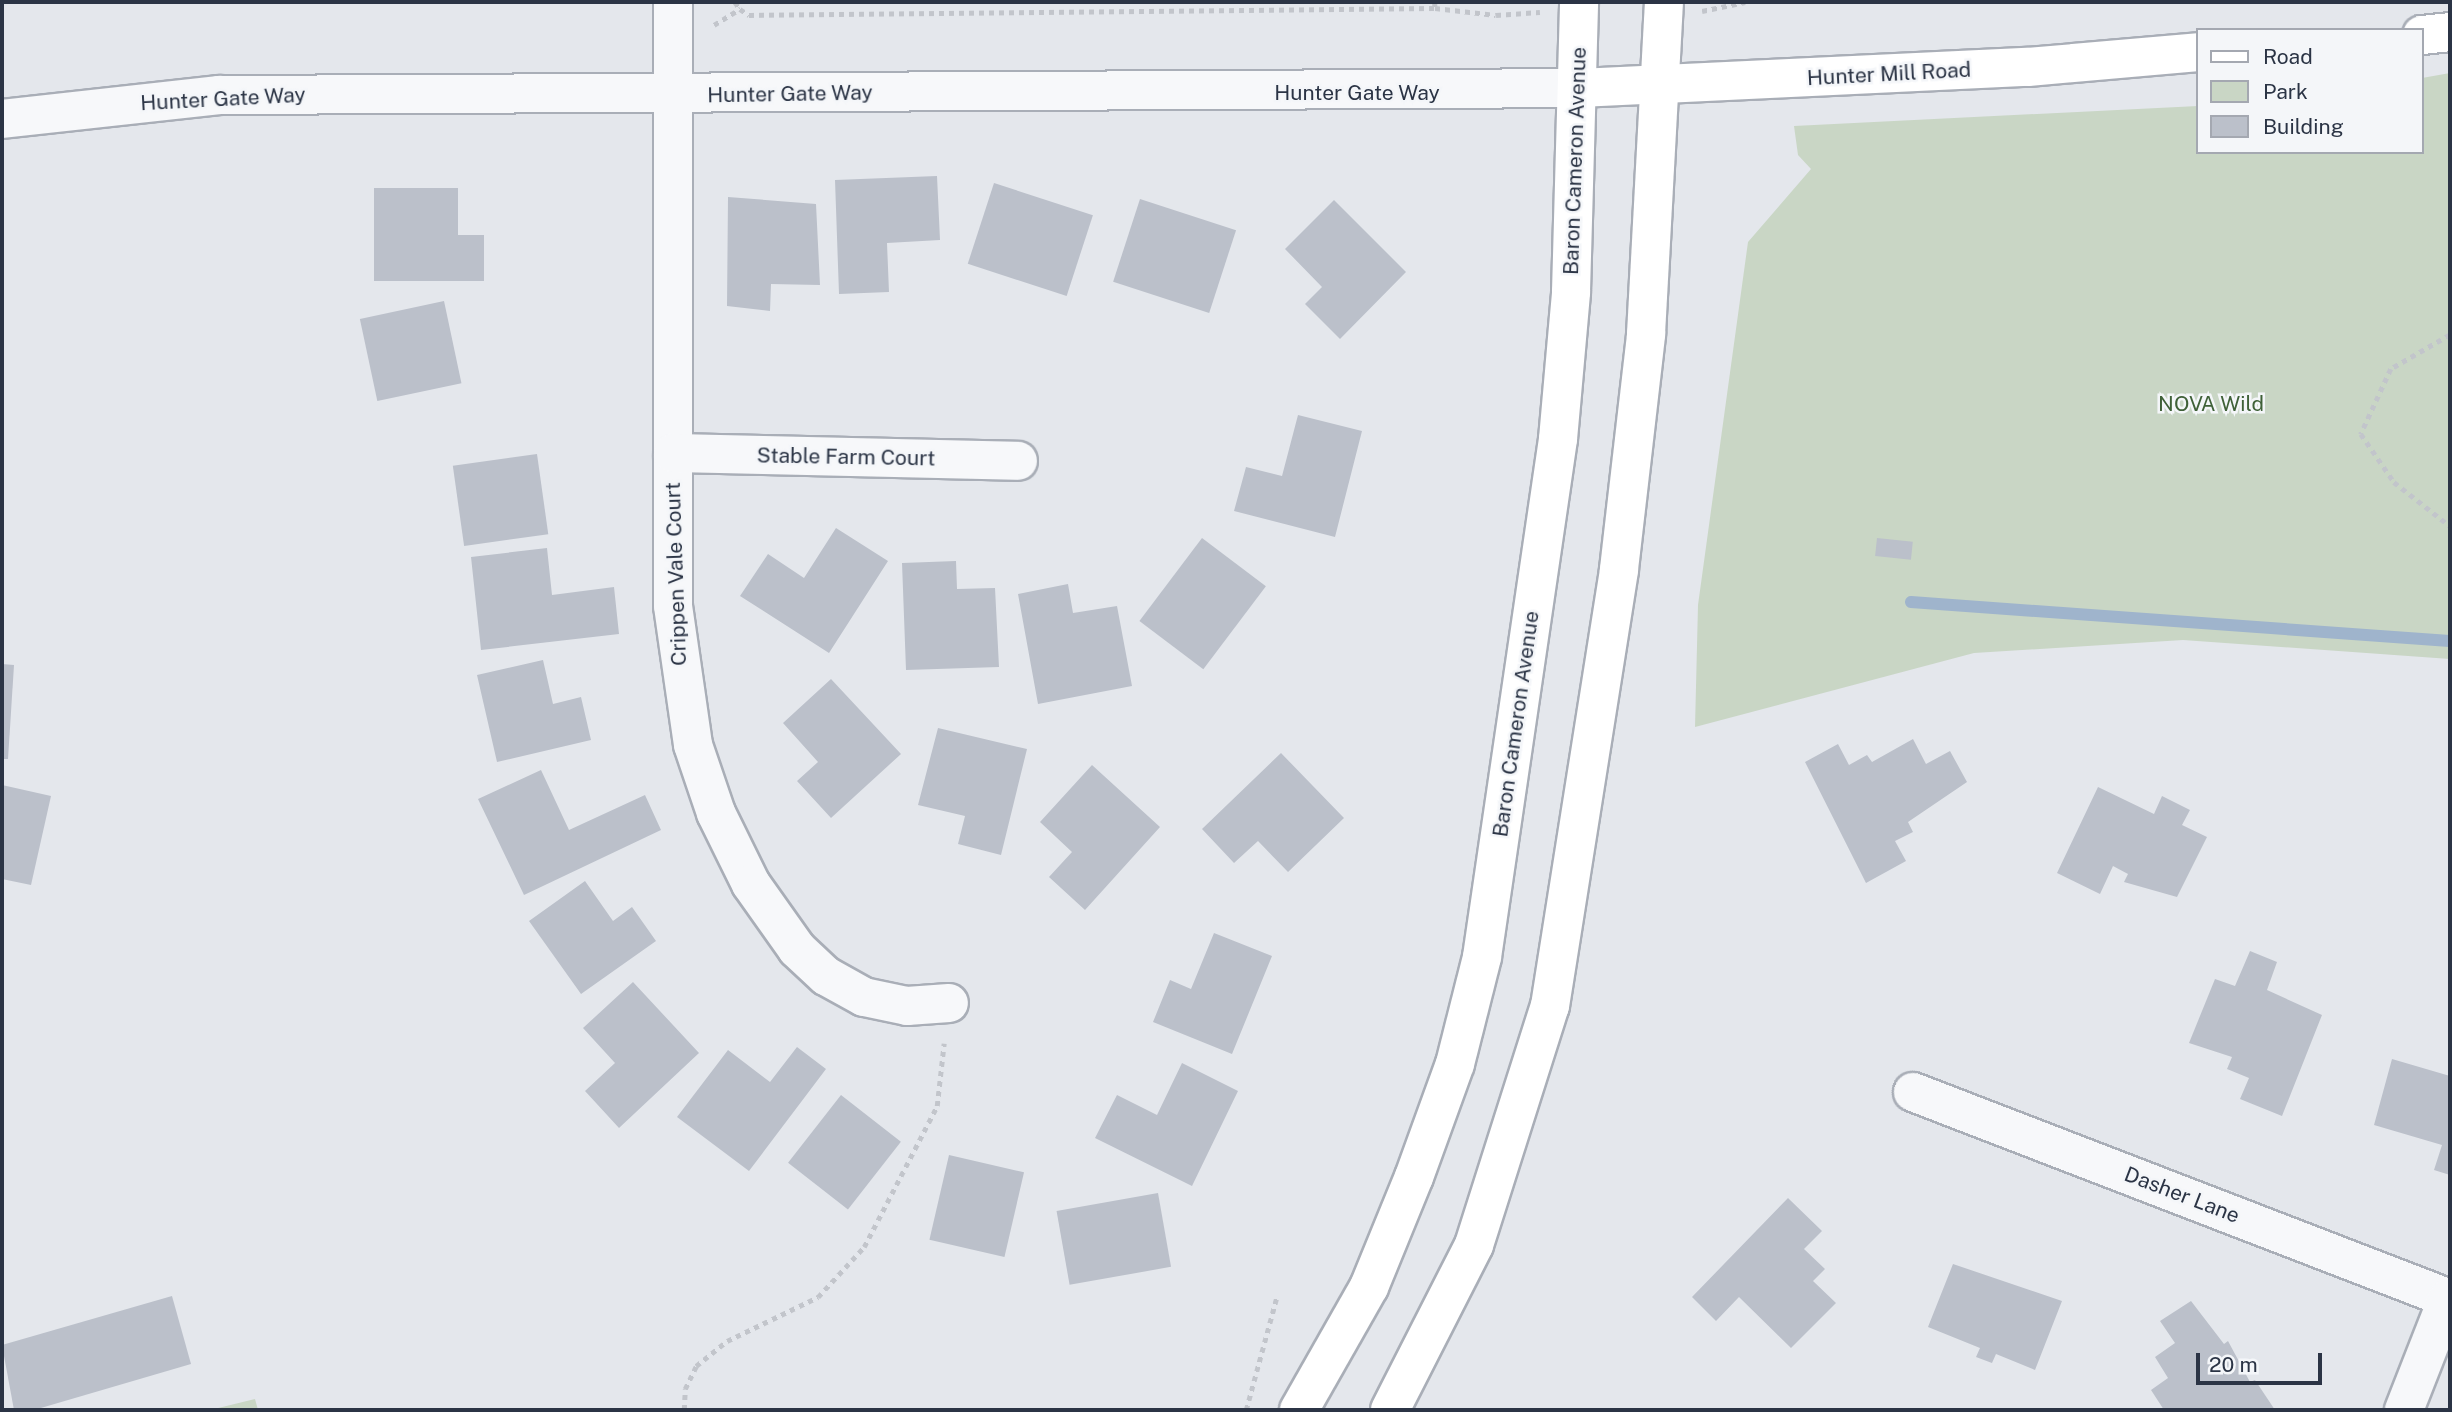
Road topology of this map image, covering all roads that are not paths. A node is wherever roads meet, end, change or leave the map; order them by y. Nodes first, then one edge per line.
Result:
1 (1579, 2) edge
2 (1664, 2) edge
3 (673, 14) edge
4 (2450, 32) edge
5 (2424, 35) edge
6 (2196, 52) edge
7 (1661, 85) junction
8 (1579, 88) junction
9 (674, 96) junction
10 (2, 119) edge
11 (673, 453) junction
12 (1018, 461) dead end
13 (949, 1003) road end
14 (1913, 1092) dead end
15 (2449, 1298) edge
16 (1299, 1410) edge
17 (1390, 1410) edge
18 (2404, 1410) edge

1 - 8 main road, Baron Cameron Avenue
2 - 7 main road
3 - 9 street, Crippen Vale Court
4 - 5 main road
6 - 7 main road, Hunter Mill Road
7 - 8 main road, Hunter Mill Road
7 - 17 main road
8 - 9 street, Hunter Gate Way
8 - 16 main road, Baron Cameron Avenue
9 - 10 street, Hunter Gate Way
9 - 11 street, Crippen Vale Court
11 - 12 street, Stable Farm Court
11 - 13 street, Crippen Vale Court
14 - 15 street, Dasher Lane
15 - 18 street

